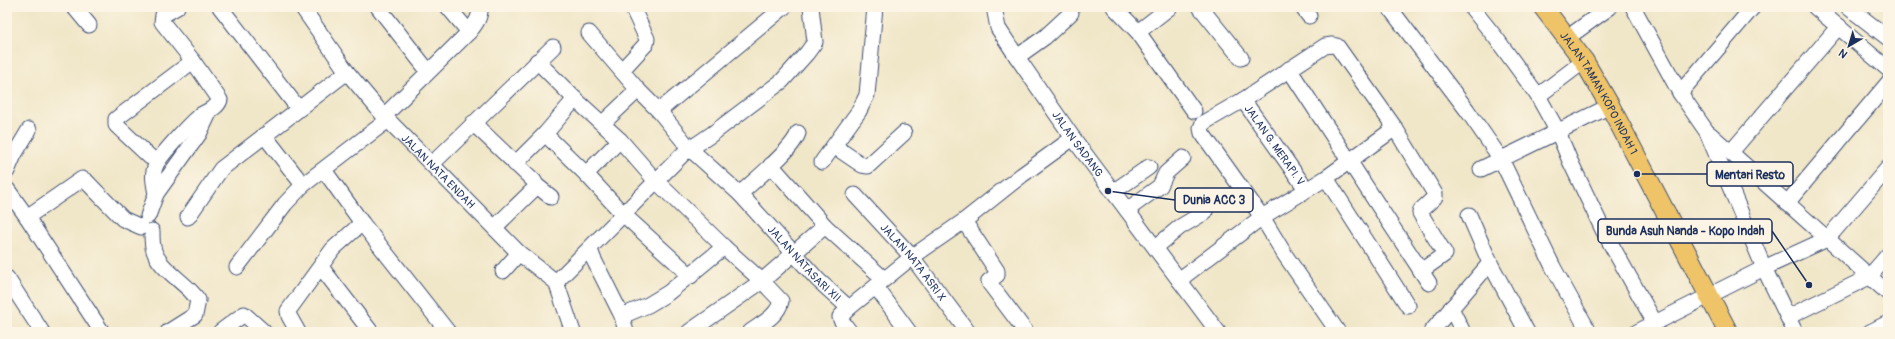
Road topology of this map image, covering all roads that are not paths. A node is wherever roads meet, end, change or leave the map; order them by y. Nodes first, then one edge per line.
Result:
1 (74, 7) edge
2 (177, 7) edge
3 (220, 7) edge
4 (302, 7) edge
5 (378, 7) edge
6 (448, 7) edge
7 (480, 7) edge
8 (632, 7) edge
9 (784, 7) edge
10 (811, 7) edge
11 (874, 7) edge
12 (994, 7) edge
13 (1114, 7) edge
14 (1170, 7) edge
15 (1200, 7) edge
16 (1389, 7) edge
17 (1471, 7) edge
18 (1543, 7) edge
19 (1610, 7) edge
20 (1753, 7) edge
21 (1815, 7) edge
22 (1638, 9) edge
23 (1857, 10) edge
24 (1071, 13) dead end
25 (89, 25) dead end
26 (1839, 26) junction
27 (469, 32) junction
28 (1138, 32) junction
29 (589, 33) dead end
30 (1567, 38) junction
31 (1888, 38) edge
32 (552, 47) dead end
33 (1016, 57) junction
34 (1241, 58) dead end
35 (193, 61) junction
36 (538, 61) junction
37 (1584, 61) junction
38 (1289, 69) junction
39 (1888, 69) edge
40 (622, 70) junction
41 (428, 71) junction
42 (347, 72) junction
43 (1888, 83) edge
44 (638, 90) junction
45 (1680, 92) junction
46 (1538, 96) junction
47 (575, 99) junction
48 (1243, 100) junction
49 (1610, 106) junction
50 (298, 108) junction
51 (660, 111) junction
52 (1194, 111) dead end
53 (386, 118) junction
54 (473, 123) junction
55 (603, 123) junction
56 (1395, 128) junction
57 (29, 130) dead end
58 (1558, 132) junction
59 (1707, 132) junction
60 (798, 133) dead end
61 (904, 133) dead end
62 (545, 134) junction
63 (264, 136) junction
64 (1073, 138) junction
65 (620, 140) junction
66 (834, 146) junction
67 (690, 149) junction
68 (1731, 152) junction
69 (150, 157) dead end
70 (1183, 158) dead end
71 (1501, 159) junction
72 (1350, 161) junction
73 (822, 162) dead end
74 (432, 164) junction
75 (515, 164) junction
76 (771, 165) junction
77 (1149, 167) dead end
78 (1888, 168) edge
79 (1481, 169) dead end
80 (324, 170) junction
81 (7, 171) edge
82 (586, 174) junction
83 (1326, 178) junction
84 (655, 180) junction
85 (303, 185) junction
86 (536, 185) junction
87 (7, 189) edge
88 (1306, 189) junction
89 (1113, 192) junction
90 (740, 194) junction
91 (855, 195) dead end
92 (551, 196) dead end
93 (1787, 203) junction
94 (1127, 210) junction
95 (1206, 212) dead end
96 (623, 214) junction
97 (1469, 215) dead end
98 (27, 217) junction
99 (188, 217) dead end
100 (1262, 217) junction
101 (964, 221) junction
102 (362, 223) junction
103 (147, 225) junction
104 (825, 226) junction
105 (495, 227) junction
106 (1827, 239) junction
107 (724, 247) junction
108 (1156, 247) junction
109 (590, 249) junction
110 (519, 253) junction
111 (792, 254) junction
112 (1888, 255) edge
113 (912, 257) junction
114 (1490, 263) junction
115 (321, 266) junction
116 (237, 267) dead end
117 (1764, 268) junction
118 (503, 271) dead end
119 (691, 276) junction
120 (1869, 277) junction
121 (7, 278) edge
122 (1179, 280) junction
123 (762, 281) junction
124 (556, 282) junction
125 (880, 283) junction
126 (1888, 293) edge
127 (1710, 296) junction
128 (1408, 306) dead end
129 (849, 308) junction
130 (1451, 308) junction
131 (622, 316) junction
132 (1788, 317) junction
133 (1655, 323) junction
134 (1888, 323) edge
135 (42, 332) edge
136 (102, 332) edge
137 (168, 332) edge
138 (220, 332) edge
139 (264, 332) edge
140 (298, 332) edge
141 (371, 332) edge
142 (448, 332) edge
143 (573, 332) edge
144 (626, 332) edge
145 (689, 332) edge
146 (750, 332) edge
147 (850, 332) edge
148 (909, 332) edge
149 (968, 332) edge
150 (1026, 332) edge
151 (1218, 332) edge
152 (1338, 332) edge
153 (1431, 332) edge
154 (1463, 332) edge
155 (1527, 332) edge
156 (1589, 332) edge
157 (1637, 332) edge
158 (1728, 332) edge
159 (1795, 332) edge
160 (1870, 332) edge

1 - 25 street
2 - 35 street
3 - 50 street
4 - 42 street, JALAN NATA ENDAH
5 - 41 street
6 - 27 street
7 - 27 street
8 - 40 street
9 - 51 street
10 - 67 street
11 - 66 street
12 - 33 street, JALAN SADANG
13 - 28 street
14 - 28 street
15 - 34 street
16 - 71 street
17 - 46 street
18 - 30 main road, JALAN TAMAN KOPO INDAH 1
19 - 30 street
20 - 45 street
21 - 26 street
22 - 45 street
23 - 31 street
24 - 33 street
26 - 39 street
26 - 68 street
27 - 41 street
28 - 52 street
29 - 40 street, JALAN NATASARI XII
30 - 37 main road, JALAN TAMAN KOPO INDAH 1
32 - 36 street
33 - 64 street, JALAN SADANG
35 - 69 street
35 - 103 street
36 - 47 street
36 - 54 street
37 - 46 street
37 - 49 main road, JALAN TAMAN KOPO INDAH 1
38 - 48 street
38 - 56 street
38 - 72 street
40 - 44 street, JALAN NATASARI XII
41 - 53 street
42 - 50 street
42 - 53 street, JALAN NATA ENDAH
43 - 93 street
44 - 51 street, JALAN NATASARI XII
44 - 55 street
45 - 59 street
46 - 58 street
47 - 55 street
47 - 62 street
48 - 88 street, JALAN G. MERAPI. V
48 - 100 street
49 - 58 street
49 - 127 main road, JALAN TAMAN KOPO INDAH 1
50 - 63 street
51 - 67 street, JALAN NATASARI XII
53 - 74 street, JALAN NATA ENDAH
53 - 80 street
54 - 74 street
54 - 75 street
55 - 65 street
56 - 72 street
56 - 72 street
57 - 81 street
58 - 71 street
58 - 133 street
59 - 68 street
59 - 117 street
60 - 76 street
61 - 66 street
62 - 75 street
62 - 82 street
63 - 85 street
63 - 99 street
64 - 89 street, JALAN SADANG
64 - 101 street
65 - 82 street
65 - 84 street
66 - 73 street
67 - 84 street
67 - 90 street, JALAN NATASARI XII
68 - 93 street
70 - 94 street
71 - 79 street
71 - 156 street
72 - 83 street
74 - 105 street, JALAN NATA ENDAH
75 - 86 street
76 - 90 street
76 - 104 street
77 - 89 street
78 - 106 street
80 - 85 street
80 - 102 street
82 - 96 street
83 - 88 street
83 - 128 street
84 - 96 street
84 - 107 street
85 - 116 street
86 - 92 street
86 - 105 street
87 - 98 street
88 - 100 street
89 - 94 street, JALAN SADANG
90 - 111 street, JALAN NATASARI XII
91 - 113 street, JALAN NATA ASRI X
93 - 106 street
94 - 108 street, JALAN SADANG
95 - 108 street
96 - 109 street
96 - 119 street
97 - 114 street
98 - 103 street
98 - 136 street
100 - 122 street
100 - 152 street
101 - 113 street
101 - 150 street
102 - 115 street
102 - 142 street
103 - 137 street
104 - 111 street
104 - 125 street
105 - 110 street, JALAN NATA ENDAH
106 - 117 street
106 - 120 street
107 - 119 street
107 - 123 street
108 - 122 street, JALAN SADANG
109 - 124 street
109 - 131 street
110 - 118 street
110 - 124 street, JALAN NATA ENDAH
111 - 123 street
111 - 129 street, JALAN NATASARI XII
112 - 120 street
113 - 125 street
113 - 149 street, JALAN NATA ASRI X
114 - 130 street
114 - 155 street
115 - 140 street
115 - 141 street
117 - 127 street
117 - 132 street
119 - 131 street
120 - 126 street
120 - 132 street
121 - 135 street
122 - 151 street, JALAN SADANG
123 - 145 street
123 - 146 street
124 - 143 street
125 - 129 street
125 - 148 street
127 - 133 street
127 - 158 main road, JALAN TAMAN KOPO INDAH 1
129 - 147 street, JALAN NATASARI XII
130 - 153 street
130 - 154 street
131 - 144 street
132 - 159 street
133 - 157 street
134 - 160 street
138 - 139 street

